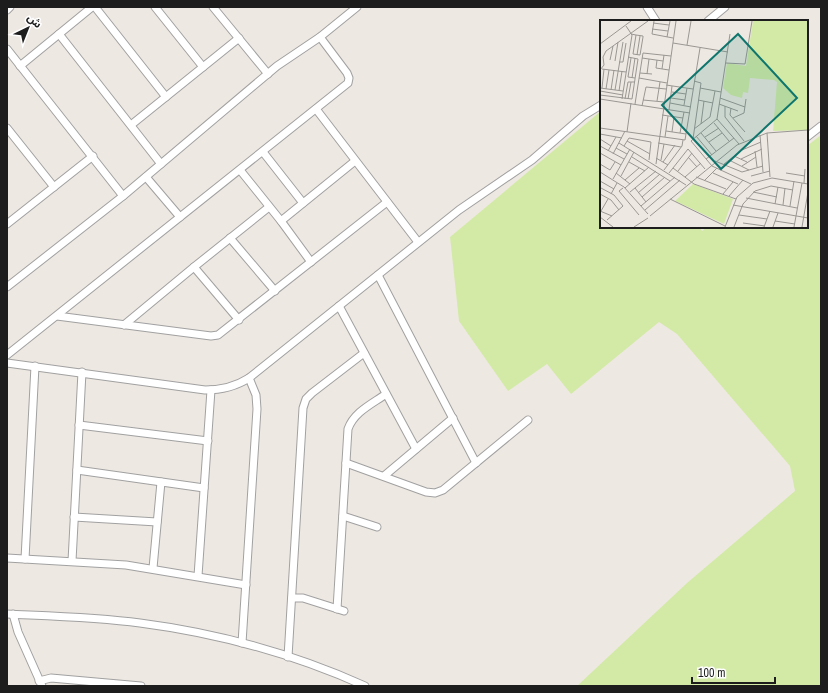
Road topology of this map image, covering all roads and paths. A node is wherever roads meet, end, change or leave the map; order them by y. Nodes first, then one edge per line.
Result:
1 (10, 7) edge
2 (92, 7) edge
3 (95, 7) edge
4 (155, 7) edge
5 (213, 7) edge
6 (357, 7) edge
7 (647, 7) edge
8 (725, 7) edge
9 (7, 10) edge
10 (655, 20) edge
11 (709, 20) edge
12 (60, 34) junction
13 (320, 36) junction
14 (239, 38) junction
15 (7, 49) edge
16 (20, 66) junction
17 (203, 67) junction
18 (268, 74) junction
19 (166, 97) junction
20 (600, 106) edge
21 (316, 110) junction
22 (132, 125) junction
23 (821, 126) edge
24 (8, 132) edge
25 (808, 136) edge
26 (263, 152) junction
27 (93, 156) junction
28 (355, 161) junction
29 (161, 164) junction
30 (240, 170) junction
31 (146, 177) junction
32 (54, 187) junction
33 (123, 196) junction
34 (387, 202) junction
35 (303, 203) junction
36 (269, 207) junction
37 (180, 217) junction
38 (281, 221) junction
39 (7, 224) edge
40 (230, 238) junction
41 (418, 242) junction
42 (311, 262) junction
43 (194, 267) junction
44 (378, 275) junction
45 (7, 287) edge
46 (275, 291) junction
47 (339, 306) junction
48 (57, 316) junction
49 (239, 320) junction
50 (124, 324) junction
51 (364, 353) junction
52 (7, 355) edge
53 (7, 363) edge
54 (35, 366) junction
55 (82, 372) junction
56 (249, 378) junction
57 (211, 390) junction
58 (386, 394) junction
59 (453, 418) junction
60 (528, 420) dead end
61 (79, 424) junction
62 (208, 441) junction
63 (416, 449) junction
64 (346, 463) junction
65 (476, 463) junction
66 (77, 470) junction
67 (384, 476) junction
68 (161, 482) junction
69 (204, 488) junction
70 (344, 516) junction
71 (74, 517) junction
72 (157, 522) junction
73 (377, 527) dead end
74 (7, 558) edge
75 (25, 559) junction
76 (72, 561) junction
77 (153, 568) junction
78 (198, 576) junction
79 (246, 585) junction
80 (292, 598) junction
81 (337, 609) junction
82 (344, 611) dead end
83 (10, 614) edge
84 (242, 643) junction
85 (288, 657) junction
86 (40, 683) edge
87 (95, 684) edge
88 (141, 686) edge
89 (365, 686) edge

1 - 9 street
2 - 12 street
3 - 19 street
4 - 17 street
5 - 14 street
6 - 13 street
7 - 10 street
8 - 11 street
12 - 16 street
12 - 22 street
13 - 18 street
13 - 21 street
14 - 17 street
14 - 18 street
15 - 16 street
16 - 27 street
17 - 19 street
18 - 29 street
19 - 22 street
20 - 41 street
21 - 26 street
21 - 28 street
22 - 29 street
23 - 25 street
24 - 32 street
26 - 30 street
26 - 35 street
27 - 32 street
27 - 33 street
28 - 34 street
28 - 35 street
29 - 31 street
30 - 36 street
30 - 37 street
31 - 33 street
31 - 37 street
32 - 39 street
33 - 45 street
34 - 41 street
34 - 42 street
35 - 38 street
36 - 38 street
36 - 40 street
37 - 48 street
38 - 42 street
40 - 43 street
40 - 46 street
41 - 44 street
42 - 46 street
43 - 49 street
43 - 50 street
44 - 47 street
44 - 59 street
46 - 49 street
47 - 51 street
47 - 56 street
48 - 50 street
48 - 52 street
49 - 50 street
51 - 58 street
51 - 80 street
53 - 54 street
54 - 55 street
54 - 75 street
55 - 57 street
55 - 61 street
56 - 57 street
56 - 79 street
57 - 62 street
58 - 63 street
58 - 64 street
59 - 63 street
59 - 65 street
60 - 65 street
61 - 62 street
61 - 66 street
62 - 69 street
63 - 67 street
64 - 67 street
64 - 70 street
65 - 67 street
66 - 68 street
66 - 71 street
68 - 69 street
68 - 72 street
69 - 78 street
70 - 73 street
70 - 81 street
71 - 72 street
71 - 76 street
72 - 77 street
74 - 75 street
75 - 76 street
76 - 77 street
77 - 78 street
78 - 79 street
79 - 84 street
80 - 81 street
80 - 85 street
81 - 82 street
83 - 84 street
83 - 86 street
84 - 85 street
85 - 89 street
86 - 87 street
87 - 88 street

